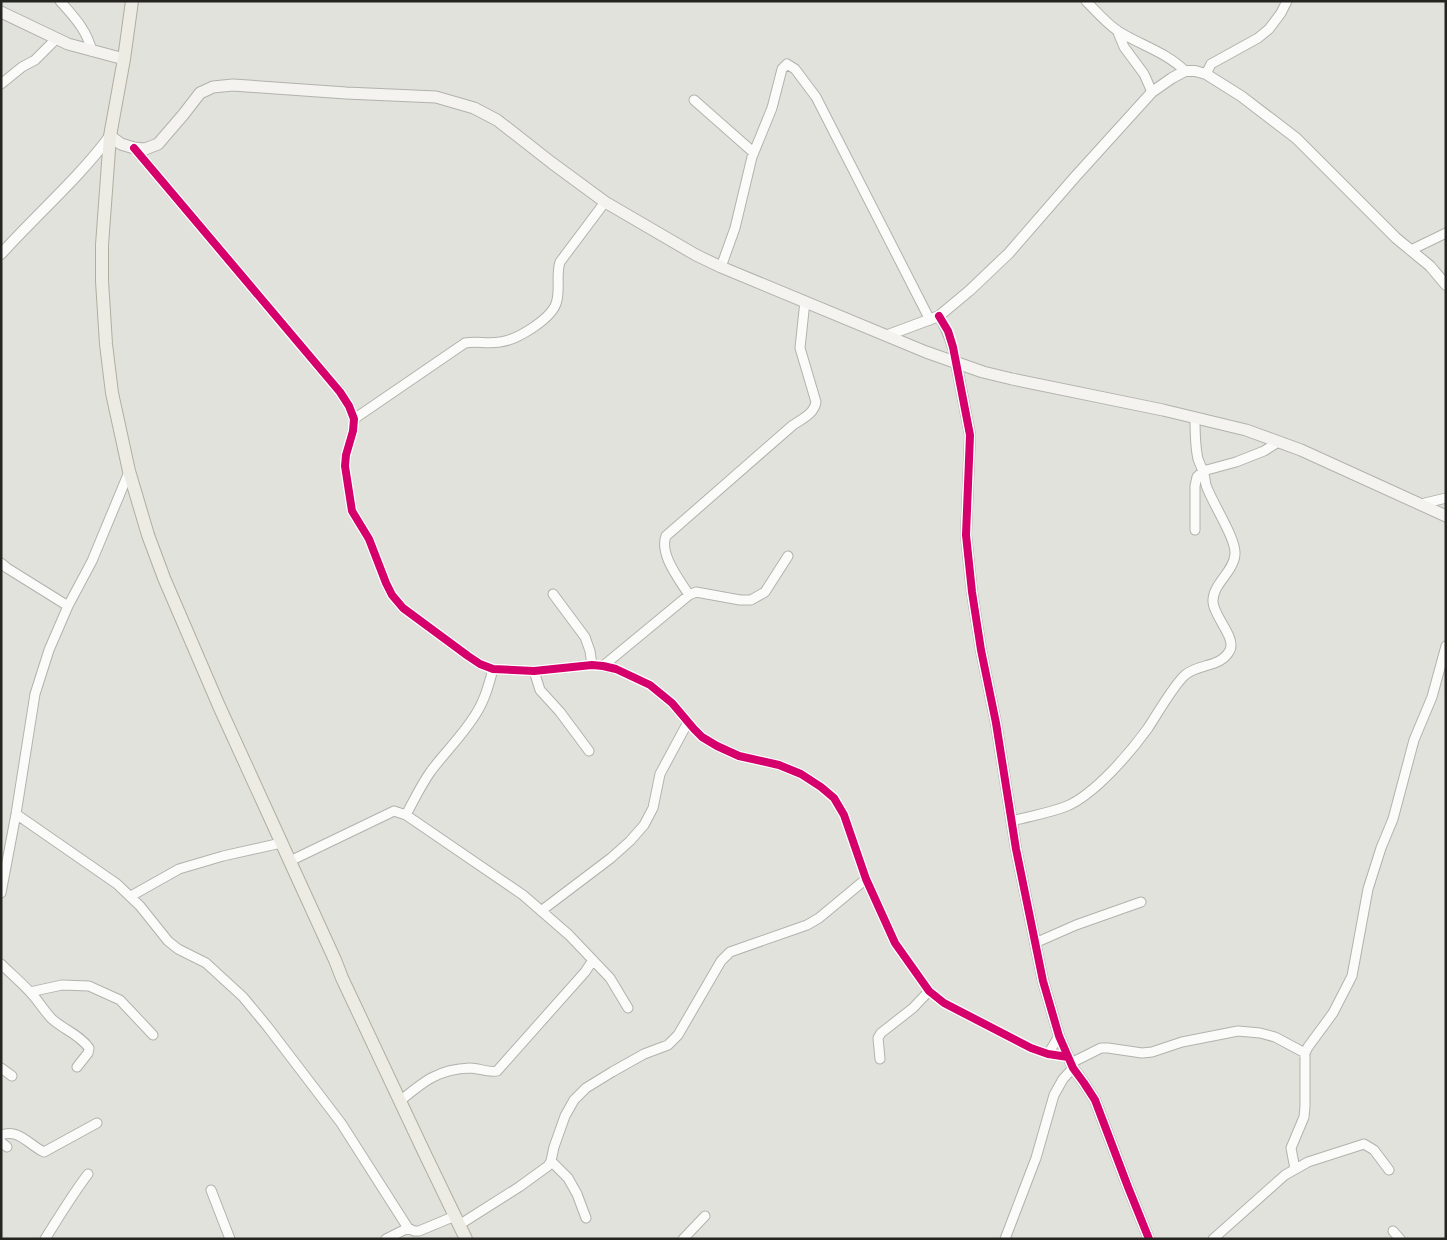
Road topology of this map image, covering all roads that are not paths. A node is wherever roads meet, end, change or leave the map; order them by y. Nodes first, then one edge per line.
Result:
1 (60, 1) edge
2 (132, 1) edge
3 (1086, 1) edge
4 (1287, 1) edge
5 (1, 12) edge
6 (1117, 30) junction
7 (56, 39) junction
8 (92, 52) junction
9 (124, 59) junction
10 (1185, 71) junction
11 (1206, 74) junction
12 (1, 84) edge
13 (1152, 92) junction
14 (694, 100) dead end
15 (110, 136) junction
16 (134, 148) junction
17 (753, 152) junction
18 (605, 202) junction
19 (1446, 233) edge
20 (1411, 250) junction
21 (1, 254) edge
22 (721, 266) junction
23 (1446, 285) edge
24 (805, 301) junction
25 (934, 318) junction
26 (888, 335) junction
27 (956, 362) junction
28 (1195, 418) junction
29 (354, 419) junction
30 (1278, 442) junction
31 (129, 471) junction
32 (1203, 472) junction
33 (1446, 498) edge
34 (1421, 504) junction
35 (1446, 516) edge
36 (1195, 530) dead end
37 (788, 556) dead end
38 (1, 563) edge
39 (553, 594) dead end
40 (689, 595) junction
41 (68, 606) junction
42 (1446, 646) edge
43 (592, 665) junction
44 (603, 666) junction
45 (493, 669) junction
46 (534, 671) junction
47 (688, 722) junction
48 (589, 751) dead end
49 (16, 814) junction
50 (406, 815) junction
51 (1012, 821) junction
52 (281, 843) junction
53 (290, 861) junction
54 (866, 879) junction
55 (1, 893) edge
56 (131, 896) junction
57 (1141, 902) dead end
58 (541, 910) junction
59 (1035, 943) junction
60 (593, 960) junction
61 (1, 964) edge
62 (929, 990) junction
63 (30, 992) junction
64 (628, 1008) dead end
65 (153, 1035) dead end
66 (1058, 1036) junction
67 (1305, 1053) junction
68 (1048, 1054) junction
69 (880, 1059) dead end
70 (1070, 1063) junction
71 (77, 1066) dead end
72 (1, 1068) edge
73 (12, 1076) dead end
74 (400, 1100) junction
75 (98, 1123) dead end
76 (1, 1135) edge
77 (551, 1161) junction
78 (1295, 1169) junction
79 (1389, 1170) dead end
80 (88, 1174) dead end
81 (211, 1190) dead end
82 (705, 1216) dead end
83 (586, 1218) dead end
84 (457, 1220) junction
85 (408, 1228) junction
86 (1393, 1231) dead end
87 (45, 1239) edge
88 (230, 1239) edge
89 (386, 1239) edge
90 (466, 1239) edge
91 (683, 1239) edge
92 (1005, 1239) edge
93 (1149, 1239) edge
94 (1213, 1239) edge
95 (1400, 1239) edge

1 - 8 street
2 - 9 main road
3 - 6 street
4 - 11 street
5 - 7 main road
6 - 10 street
6 - 13 street
7 - 8 main road
7 - 12 street
8 - 9 main road
9 - 15 main road
10 - 11 street
10 - 13 street
11 - 20 street
13 - 25 street
14 - 17 street
15 - 16 main road
15 - 21 street
15 - 31 main road
16 - 18 main road
16 - 29 street
17 - 22 street
17 - 25 street
18 - 22 main road
18 - 29 street
19 - 20 street
20 - 23 street
22 - 24 main road
24 - 26 main road
24 - 40 street
25 - 26 street
25 - 27 street
26 - 27 main road
27 - 28 main road
27 - 51 street
28 - 30 main road
28 - 32 street
29 - 45 street
30 - 32 street
30 - 34 main road
31 - 41 street
31 - 52 main road
32 - 36 street
32 - 51 street
33 - 34 street
34 - 35 main road
37 - 40 street
38 - 41 street
39 - 43 street
40 - 44 street
41 - 49 street
42 - 67 street
43 - 44 street
43 - 46 street
44 - 47 street
45 - 46 street
45 - 50 street
46 - 48 street
47 - 54 street
47 - 58 street
49 - 55 street
49 - 56 street
50 - 53 street
50 - 58 street
51 - 59 street
52 - 53 main road
52 - 56 street
53 - 74 main road
54 - 62 street
54 - 77 street
56 - 85 street
57 - 59 street
58 - 60 street
59 - 66 street
60 - 64 street
60 - 74 street
61 - 63 street
62 - 68 street
62 - 69 street
63 - 65 street
63 - 71 street
66 - 68 street
66 - 70 street
67 - 70 street
67 - 78 street
68 - 70 street
70 - 92 street
70 - 93 street
72 - 73 street
74 - 84 main road
75 - 76 street
77 - 83 street
77 - 84 street
78 - 79 street
78 - 94 street
80 - 87 street
81 - 88 street
82 - 91 street
84 - 85 street
84 - 90 main road
85 - 89 street
86 - 95 street

